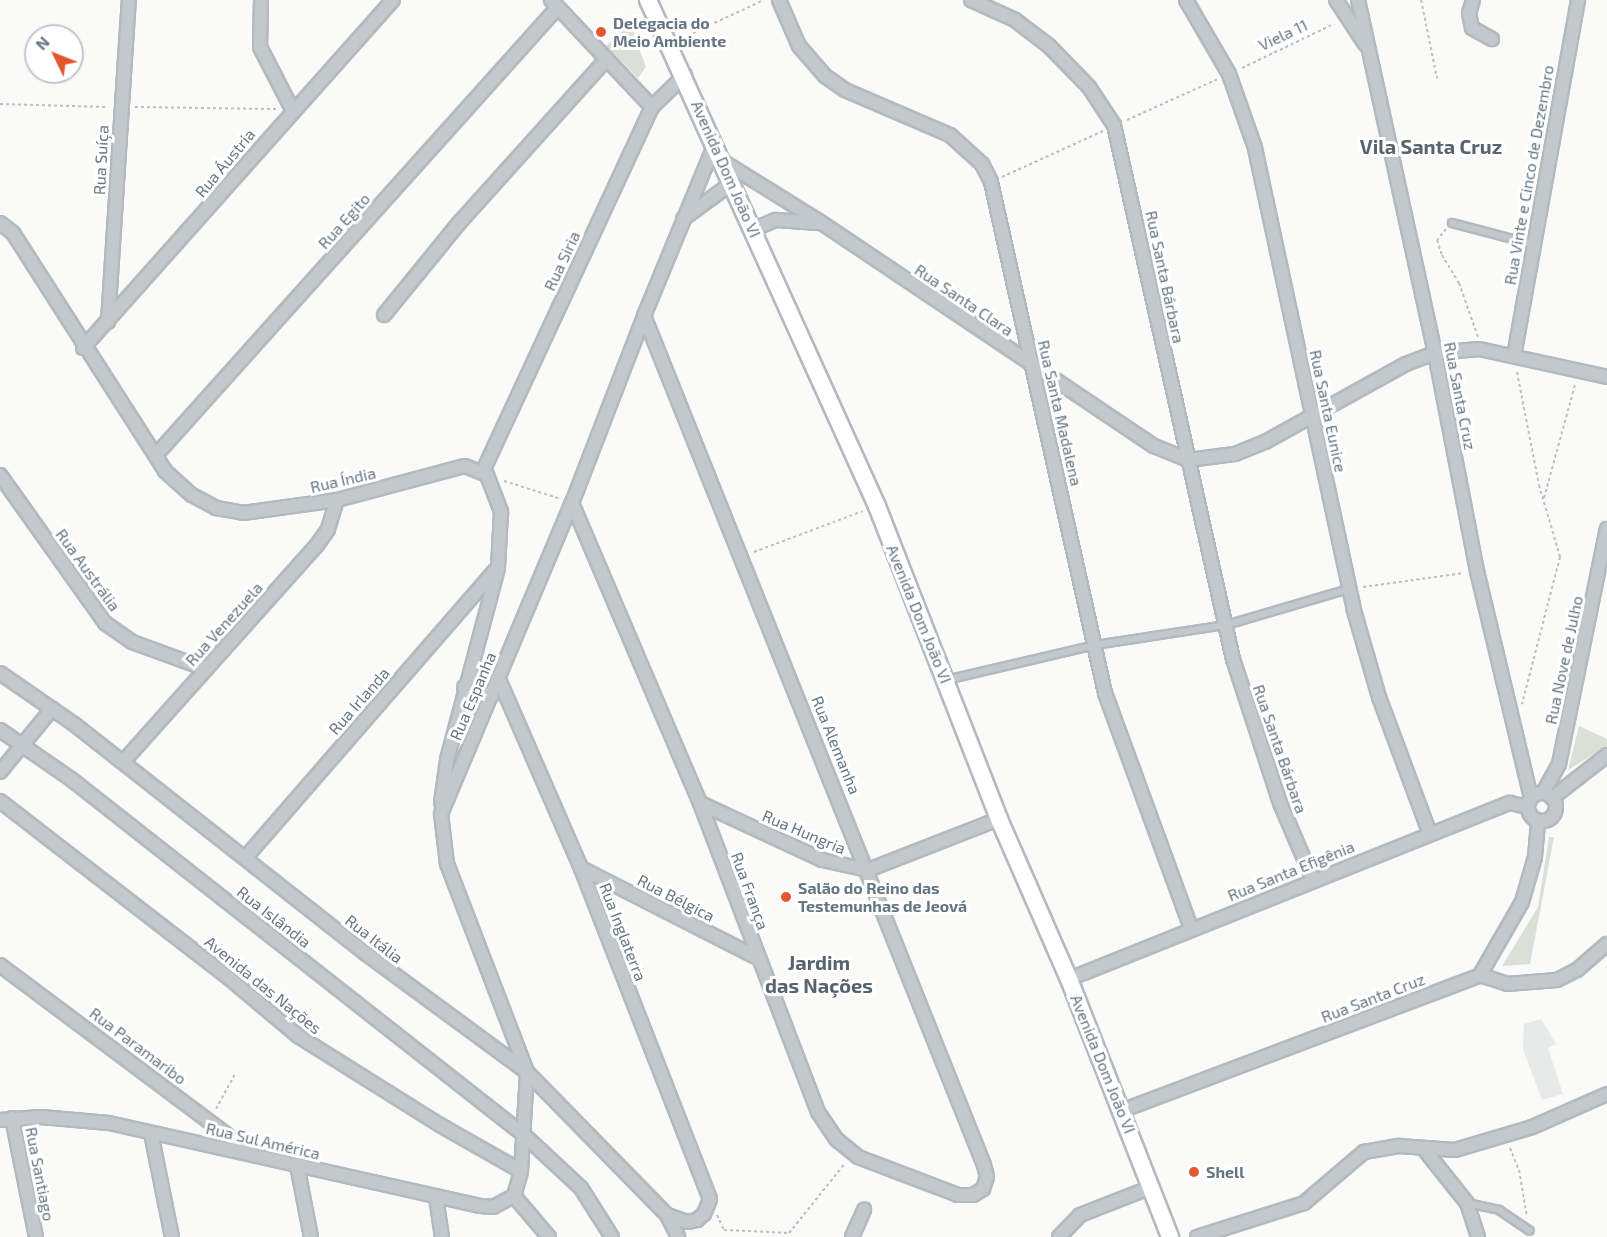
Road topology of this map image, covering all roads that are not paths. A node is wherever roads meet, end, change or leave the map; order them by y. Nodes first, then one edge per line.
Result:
1 (129, 0) edge
2 (261, 0) edge
3 (393, 0) edge
4 (648, 0) edge
5 (779, 0) edge
6 (971, 0) edge
7 (1186, 0) edge
8 (1336, 0) edge
9 (1358, 0) edge
10 (1473, 0) edge
11 (1578, 0) edge
12 (554, 4) edge
13 (1492, 39) dead end
14 (1368, 48) junction
15 (605, 61) junction
16 (685, 75) junction
17 (652, 106) junction
18 (292, 109) junction
19 (715, 144) junction
20 (724, 162) junction
21 (732, 183) junction
22 (771, 193) junction
23 (682, 219) junction
24 (776, 220) junction
25 (0, 223) edge
26 (822, 223) junction
27 (1452, 223) road end
28 (752, 230) junction
29 (1532, 244) junction
30 (384, 315) dead end
31 (644, 315) junction
32 (108, 322) junction
33 (83, 348) junction
34 (1435, 353) junction
35 (1514, 356) junction
36 (1033, 367) junction
37 (1607, 377) edge
38 (1313, 416) junction
39 (156, 456) junction
40 (1188, 460) junction
41 (485, 473) junction
42 (0, 476) edge
43 (337, 500) junction
44 (572, 503) junction
45 (1607, 529) edge
46 (498, 568) junction
47 (1348, 589) junction
48 (1226, 625) junction
49 (1095, 645) junction
50 (206, 669) junction
51 (0, 673) edge
52 (499, 679) junction
53 (945, 680) junction
54 (464, 687) junction
55 (492, 696) junction
56 (52, 709) junction
57 (0, 730) edge
58 (24, 745) junction
59 (1607, 755) edge
60 (123, 762) junction
61 (0, 772) edge
62 (1548, 796) junction
63 (0, 801) edge
64 (1529, 802) junction
65 (700, 803) junction
66 (441, 814) junction
67 (999, 819) junction
68 (1538, 821) junction
69 (1430, 834) junction
70 (246, 857) junction
71 (581, 868) junction
72 (868, 870) junction
73 (1313, 880) junction
74 (1191, 928) junction
75 (1607, 944) edge
76 (756, 957) junction
77 (0, 965) edge
78 (1480, 975) junction
79 (1069, 979) junction
80 (527, 1072) junction
81 (1607, 1094) edge
82 (1121, 1111) junction
83 (6, 1119) edge
84 (151, 1133) junction
85 (524, 1135) junction
86 (1424, 1149) junction
87 (254, 1156) junction
88 (297, 1165) junction
89 (521, 1171) junction
90 (1152, 1187) junction
91 (983, 1189) joint
92 (514, 1196) junction
93 (436, 1197) junction
94 (1467, 1203) junction
95 (864, 1210) dead end
96 (667, 1215) junction
97 (1530, 1231) road end
98 (36, 1237) edge
99 (172, 1237) edge
100 (311, 1237) edge
101 (442, 1237) edge
102 (549, 1237) edge
103 (612, 1237) edge
104 (678, 1237) edge
105 (852, 1237) edge
106 (1059, 1237) edge
107 (1170, 1237) edge
108 (1197, 1237) edge
109 (1478, 1237) edge

1 - 32 street, Rua Suíça
2 - 18 street
3 - 18 street, Rua Áustria
4 - 16 street, Avenida Dom João VI
5 - 36 street, Rua Santa Madalena
6 - 40 street, Rua Santa Bárbara
7 - 38 street, Rua Santa Eunice
8 - 14 street
9 - 14 street, Rua Santa Cruz
10 - 13 street
11 - 29 street, Rua Vinte e Cinco de Dezembro
12 - 15 street
12 - 39 street, Rua Egito
14 - 34 street, Rua Santa Cruz
15 - 17 street
15 - 30 street
16 - 17 street, Rua Siria
16 - 19 street, Avenida Dom João VI
17 - 41 street, Rua Siria
18 - 32 street, Rua Áustria
19 - 20 street, Avenida Dom João VI
19 - 23 street, Rua Espanha
20 - 21 street, Avenida Dom João VI
20 - 22 street, Rua Santa Clara
21 - 23 street
21 - 28 street, Avenida Dom João VI
22 - 24 street
22 - 26 street, Rua Santa Clara
23 - 31 street, Rua Espanha
24 - 26 street
24 - 28 street
25 - 33 street, Rua Índia
26 - 36 street, Rua Santa Clara
27 - 29 lane
28 - 53 street, Avenida Dom João VI
29 - 35 street, Rua Vinte e Cinco de Dezembro
31 - 44 street, Rua Espanha
31 - 72 street, Rua Alemanha
32 - 33 street, Rua Áustria
33 - 39 street, Rua Índia
34 - 35 street, Rua Santa Clara
34 - 38 street, Rua Santa Clara
34 - 64 street, Rua Santa Cruz
35 - 37 street, Rua Santa Clara
36 - 40 street, Rua Santa Clara
36 - 49 street, Rua Santa Madalena
38 - 40 street, Rua Santa Clara
38 - 47 street, Rua Santa Eunice
39 - 43 street, Rua Índia
40 - 48 street, Rua Santa Bárbara
41 - 43 street, Rua Índia
41 - 46 street
42 - 50 street, Rua Austrália
43 - 50 street, Rua Venezuela
44 - 52 street, Rua Espanha
44 - 65 street, Rua França
45 - 62 street, Rua Nove de Julho
46 - 54 street
46 - 70 street, Rua Irlanda
47 - 48 lane
47 - 69 street, Rua Santa Eunice
48 - 49 lane
48 - 73 street, Rua Santa Bárbara
49 - 53 lane
49 - 74 street, Rua Santa Madalena
50 - 60 street, Rua Venezuela
51 - 56 street, Rua Itália
52 - 55 street, Rua Espanha
52 - 71 street, Rua Inglaterra
53 - 67 street, Avenida Dom João VI
54 - 55 street
54 - 66 street
55 - 66 street, Rua Espanha
56 - 58 street
56 - 60 street, Rua Itália
57 - 58 street, Rua Islândia
58 - 61 street
58 - 85 street, Rua Islândia
59 - 62 street
60 - 70 street, Rua Itália
62 - 64 street
62 - 68 street, Rua Nove de Julho
63 - 89 street, Avenida das Nações
64 - 68 street
64 - 69 street, Rua Santa Efigênia
65 - 72 street, Rua Hungria
65 - 76 street, Rua França
66 - 80 street
67 - 72 street
67 - 79 street, Avenida Dom João VI
68 - 78 street
69 - 73 street, Rua Santa Efigênia
70 - 80 street, Rua Itália
71 - 76 street, Rua Bélgica
71 - 96 street, Rua Inglaterra
72 - 91 street, Rua Alemanha
73 - 74 street, Rua Santa Efigênia
74 - 79 street, Rua Santa Efigênia
75 - 78 street
76 - 91 street, Rua França
77 - 87 street, Rua Paramaribo
78 - 82 street, Rua Santa Cruz
79 - 82 street, Avenida Dom João VI
80 - 85 street
80 - 96 street, Rua Itália
81 - 86 street
82 - 90 street, Avenida Dom João VI
83 - 84 street, Rua Sul América
83 - 98 street, Rua Santiago
84 - 87 street, Rua Sul América
84 - 99 street
85 - 89 street
85 - 103 street, Rua Islândia
86 - 94 street
86 - 108 street
87 - 88 street, Rua Sul América
88 - 93 street, Rua Sul América
88 - 100 street
89 - 92 street
90 - 106 street
90 - 107 street, Avenida Dom João VI
92 - 93 street, Rua Sul América
92 - 102 street
93 - 101 street
94 - 97 lane
94 - 109 street
95 - 105 street
96 - 104 street, Rua Itália

